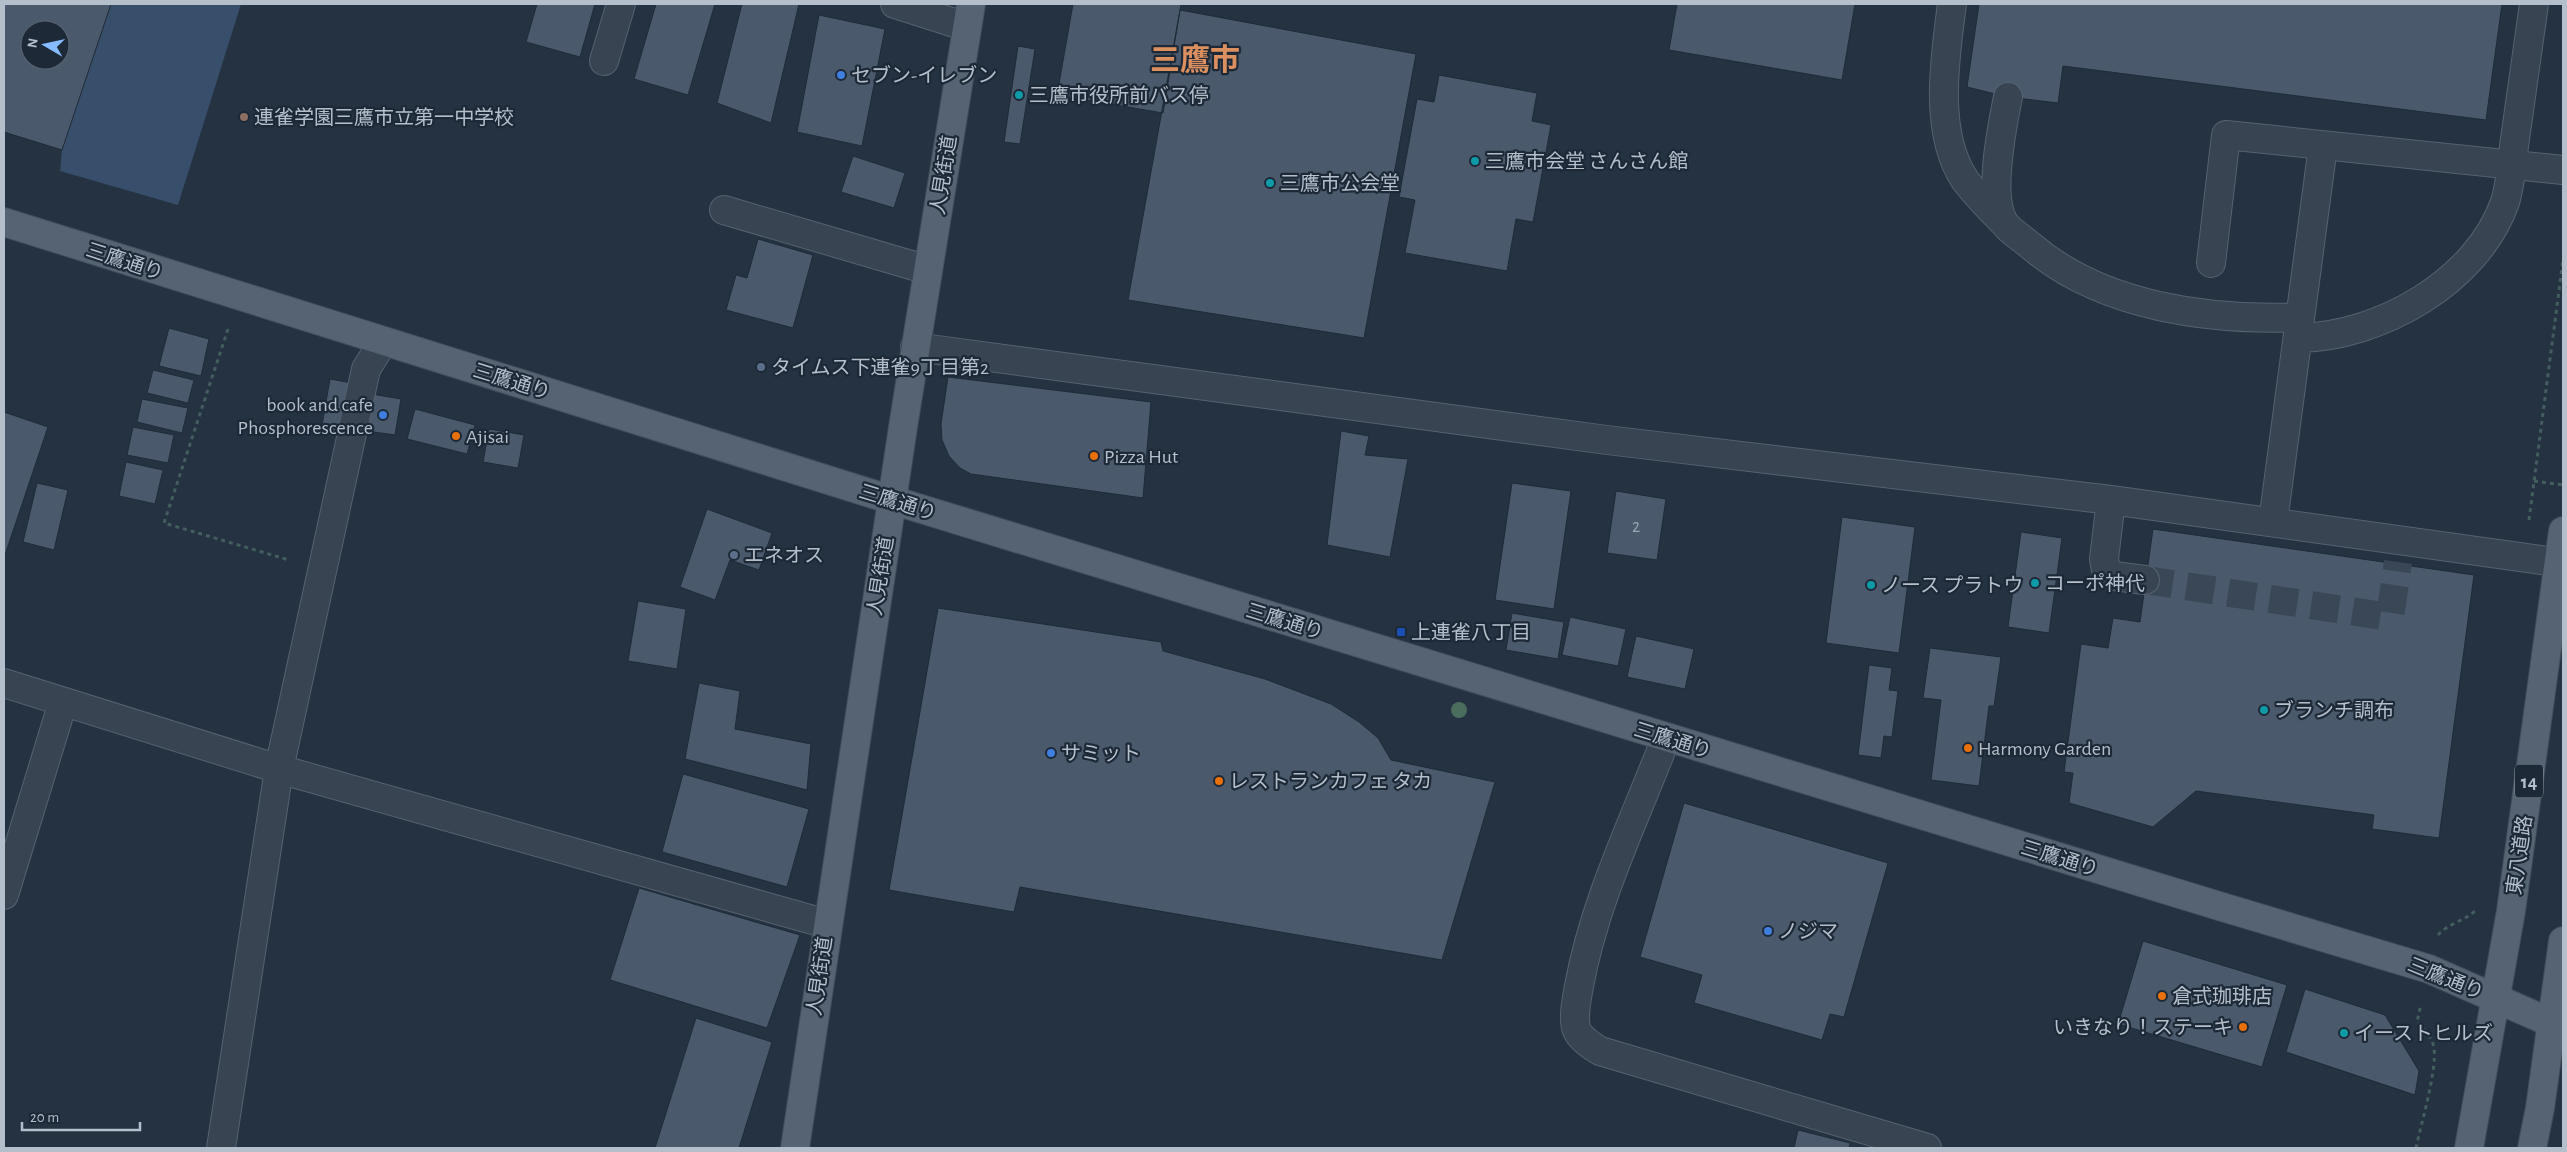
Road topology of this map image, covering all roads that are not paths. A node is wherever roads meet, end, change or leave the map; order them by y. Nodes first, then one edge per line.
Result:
1 (621, 4) edge
2 (895, 4) edge
3 (1952, 4) edge
4 (2534, 4) edge
5 (969, 15) edge
6 (604, 61) dead end
7 (2008, 97) dead end
8 (2323, 146) junction
9 (2511, 165) junction
10 (2563, 170) edge
11 (724, 210) dead end
12 (4, 222) edge
13 (2005, 224) junction
14 (2211, 263) dead end
15 (928, 270) junction
16 (2299, 328) junction
17 (383, 342) junction
18 (915, 347) junction
19 (892, 500) junction
20 (2111, 500) junction
21 (2273, 522) junction
22 (2563, 531) edge
23 (2562, 562) edge
24 (2145, 580) tunnel mouth
25 (4, 683) edge
26 (63, 702) junction
27 (1666, 738) junction
28 (279, 768) junction
29 (4, 894) edge
30 (827, 924) junction
31 (2563, 941) edge
32 (2496, 999) junction
33 (2558, 1026) edge
34 (221, 1148) edge
35 (795, 1148) edge
36 (1927, 1148) edge
37 (2469, 1148) edge
38 (2532, 1148) edge

1 - 6 street
2 - 5 street
3 - 13 street
4 - 9 street
5 - 15 main road, 人見街道
7 - 13 street
8 - 9 street
8 - 14 street
8 - 16 street
9 - 10 street
9 - 16 street
11 - 15 street
12 - 17 main road, 三鷹通り
13 - 16 street
15 - 18 main road, 人見街道
16 - 21 street
17 - 19 main road, 三鷹通り
17 - 28 street
18 - 19 main road, 人見街道
18 - 20 street
19 - 27 main road, 三鷹通り
19 - 30 main road, 人見街道
20 - 21 street
20 - 24 street
21 - 23 street
22 - 23 main road, 東八道路 / 14
23 - 32 main road, 東八道路 / 14
25 - 26 street
26 - 28 street
26 - 29 street
27 - 32 main road, 三鷹通り
27 - 36 street
28 - 30 street
28 - 34 street
30 - 35 main road, 人見街道
31 - 33 main road
32 - 33 main road, 三鷹通り
32 - 37 main road, 東八道路 / 14
33 - 38 main road

